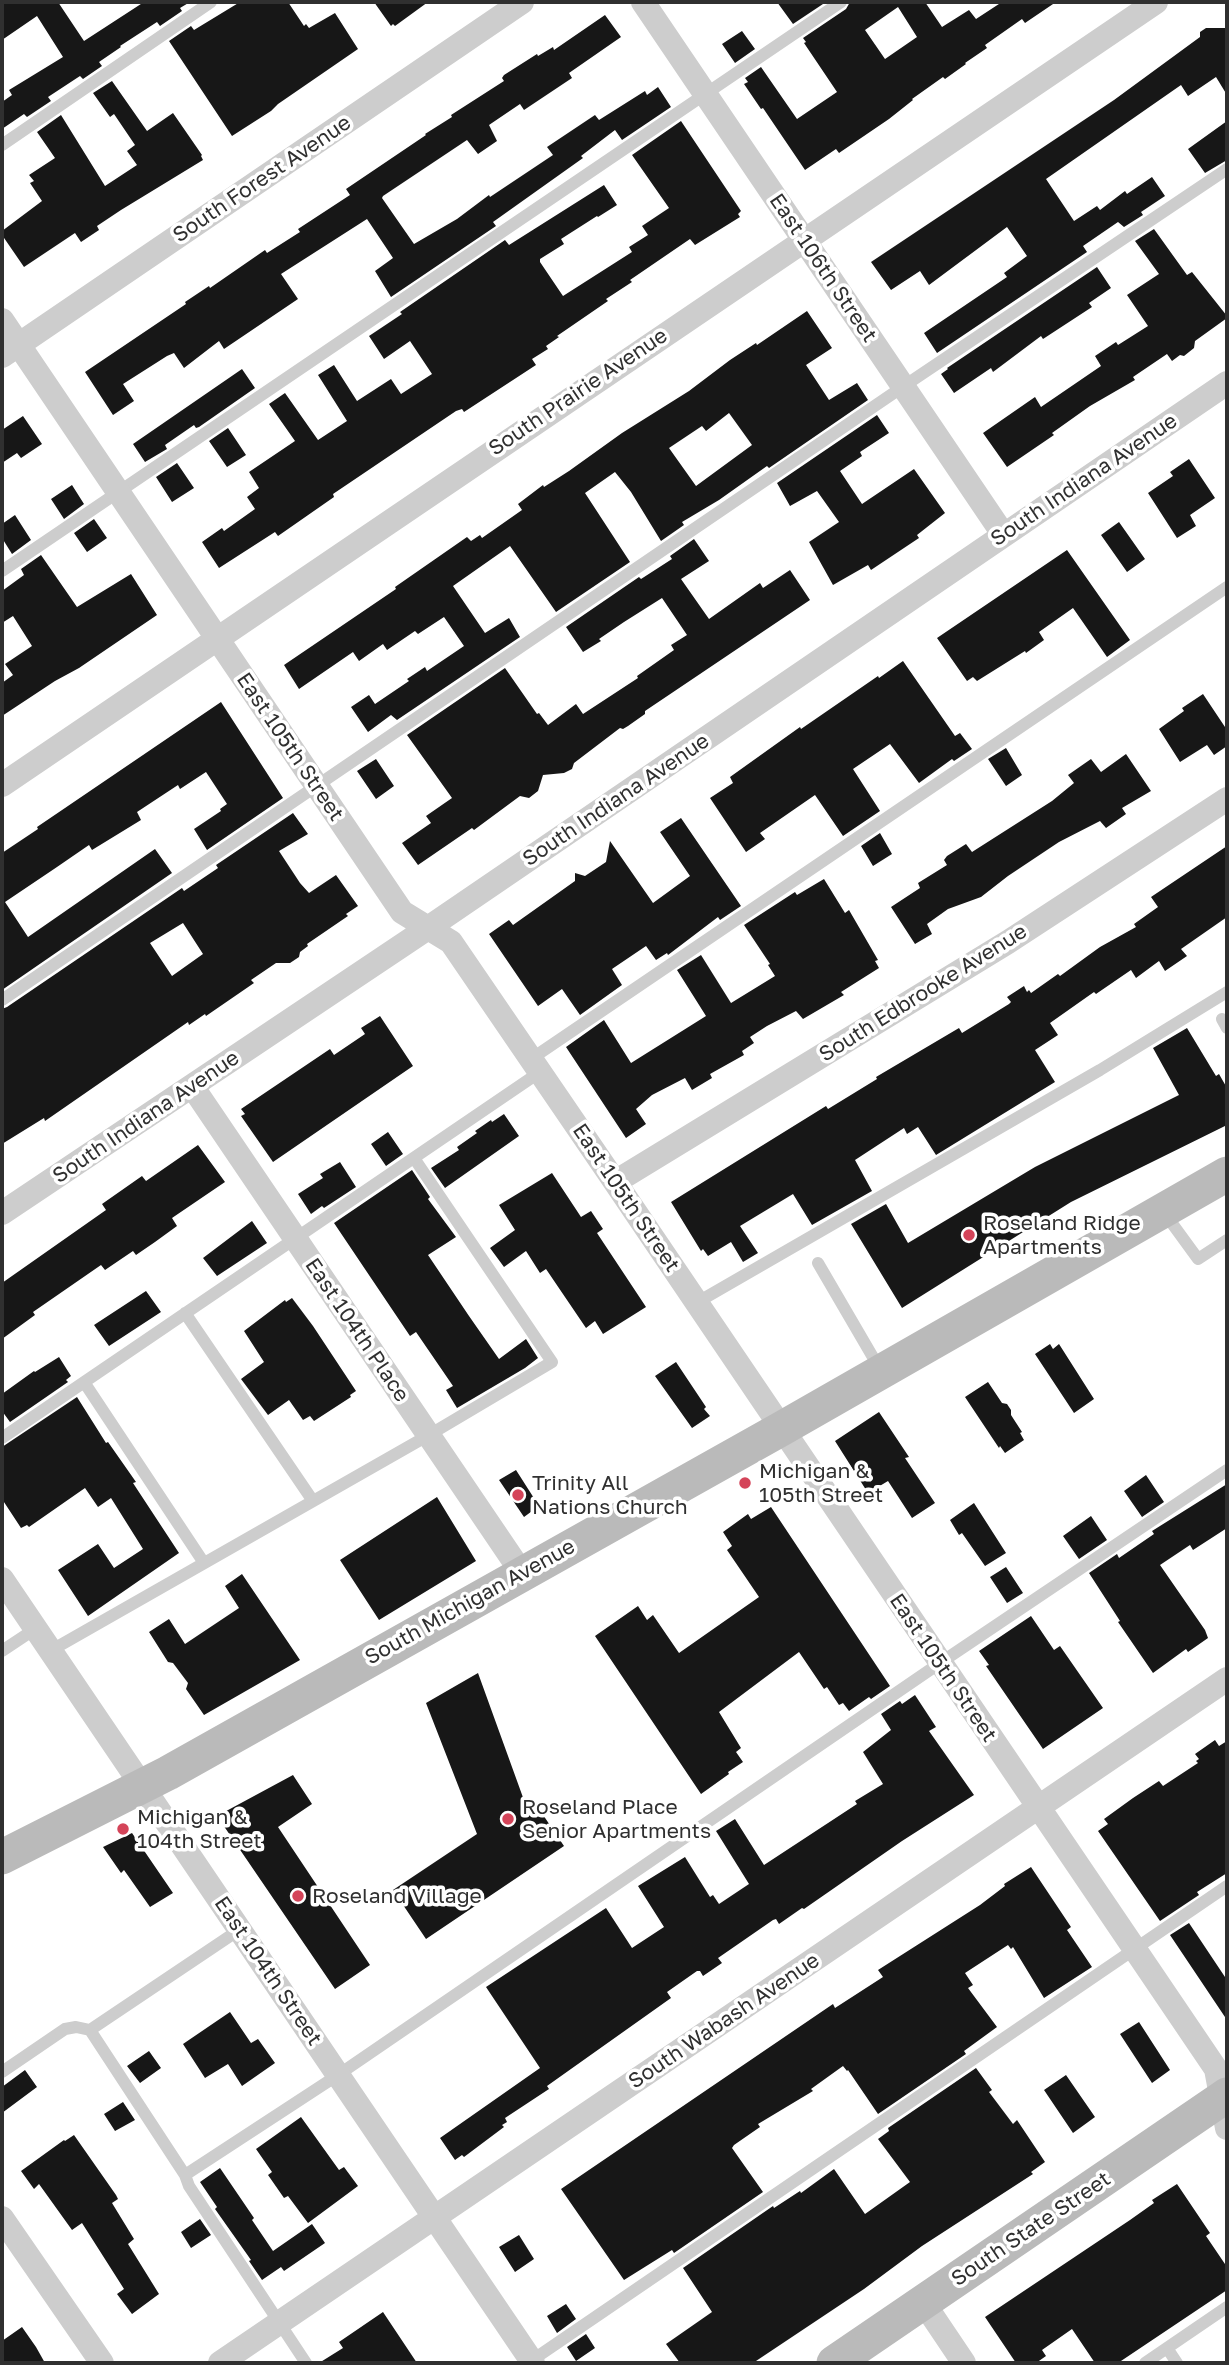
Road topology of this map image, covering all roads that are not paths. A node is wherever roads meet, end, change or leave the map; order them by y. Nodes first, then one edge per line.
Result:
1 (211, 2) edge
2 (522, 2) edge
3 (643, 2) edge
4 (841, 2) edge
5 (1156, 2) edge
6 (706, 95) junction
7 (2, 145) edge
8 (1227, 169) edge
9 (804, 239) junction
10 (2, 320) edge
11 (10, 350) edge
12 (1227, 383) edge
13 (904, 386) junction
14 (118, 492) junction
15 (1003, 534) junction
16 (2, 571) edge
17 (1227, 587) edge
18 (217, 638) junction
19 (2, 785) edge
20 (317, 787) junction
21 (1227, 799) edge
22 (428, 928) junction
23 (1227, 992) edge
24 (2, 1000) edge
25 (535, 1065) junction
26 (192, 1086) junction
27 (414, 1158) junction
28 (1227, 1174) edge
29 (615, 1182) junction
30 (1163, 1211) junction
31 (2, 1213) edge
32 (295, 1239) junction
33 (1227, 1240) edge
34 (818, 1263) dead end
35 (696, 1303) junction
36 (185, 1313) junction
37 (881, 1371) junction
38 (84, 1382) junction
39 (781, 1429) junction
40 (429, 1435) junction
41 (2, 1438) edge
42 (1227, 1470) edge
43 (313, 1502) junction
44 (204, 1563) junction
45 (522, 1573) junction
46 (2, 1580) edge
47 (35, 1629) junction
48 (2, 1651) edge
49 (50, 1651) junction
50 (940, 1663) junction
51 (1227, 1679) edge
52 (142, 1787) junction
53 (1038, 1807) junction
54 (2, 1857) edge
55 (1227, 1886) edge
56 (239, 1930) junction
57 (1134, 1949) junction
58 (90, 2029) junction
59 (2, 2072) edge
60 (338, 2075) junction
61 (1225, 2107) edge
62 (185, 2175) junction
63 (2, 2217) edge
64 (435, 2217) junction
65 (923, 2302) junction
66 (1227, 2308) edge
67 (279, 2323) junction
68 (1167, 2348) junction
69 (531, 2362) edge
70 (102, 2363) edge
71 (220, 2363) edge
72 (306, 2363) edge
73 (834, 2363) edge
74 (964, 2363) edge
75 (1145, 2363) edge
76 (1177, 2363) edge

1 - 7 lane
2 - 11 street, South Forest Avenue
3 - 6 street, East 106th Street
4 - 6 lane
5 - 9 street, South Prairie Avenue
6 - 9 street, East 106th Street
6 - 14 lane
8 - 13 lane
9 - 13 street, East 106th Street
9 - 18 street, South Prairie Avenue
10 - 11 street, East 105th Street
11 - 14 street, East 105th Street
12 - 15 street, South Indiana Avenue
13 - 15 street, East 106th Street
13 - 20 lane
14 - 16 lane
14 - 18 street, East 105th Street
15 - 22 street, South Indiana Avenue
17 - 25 lane
18 - 19 street, South Prairie Avenue
18 - 20 street, East 105th Street
20 - 22 street, East 105th Street
20 - 24 lane
21 - 29 street, South Edbrooke Avenue
22 - 25 street, East 105th Street
22 - 26 street, South Indiana Avenue
23 - 35 lane
25 - 27 lane
25 - 29 street, East 105th Street
26 - 31 street, South Indiana Avenue
26 - 32 street, East 104th Place
27 - 32 lane
27 - 40 lane
28 - 30 main road, South Michigan Avenue
29 - 35 street, East 105th Street
30 - 33 lane
30 - 37 main road, South Michigan Avenue
32 - 36 lane
32 - 40 street, East 104th Place
34 - 37 lane
35 - 39 street, East 105th Street
36 - 38 lane
36 - 43 lane
37 - 39 main road, South Michigan Avenue
38 - 41 lane
38 - 44 lane
39 - 45 main road, South Michigan Avenue
39 - 50 street, East 105th Street
40 - 43 lane
40 - 45 street, East 104th Place
42 - 50 lane
43 - 44 lane
44 - 49 lane
45 - 52 main road, South Michigan Avenue
46 - 47 street, East 104th Street
47 - 48 lane
47 - 49 street, East 104th Street
49 - 52 street, East 104th Street
50 - 53 street, East 105th Street
50 - 60 lane
51 - 53 street, South Wabash Avenue
52 - 54 main road, South Michigan Avenue
52 - 56 street, East 104th Street
53 - 57 street, East 105th Street
53 - 64 street, South Wabash Avenue
55 - 57 lane
56 - 58 lane
56 - 60 street, East 104th Street
57 - 61 street, East 105th Street
57 - 69 lane
58 - 59 lane
58 - 62 lane
60 - 62 lane
60 - 64 street, East 104th Street
61 - 65 main road, South State Street
62 - 67 lane
63 - 70 street
64 - 67 street, South Wabash Avenue
64 - 69 street, East 104th Street
65 - 73 main road, South State Street
65 - 74 street
66 - 68 lane
67 - 71 street, South Wabash Avenue
67 - 72 lane
68 - 75 lane
68 - 76 lane

